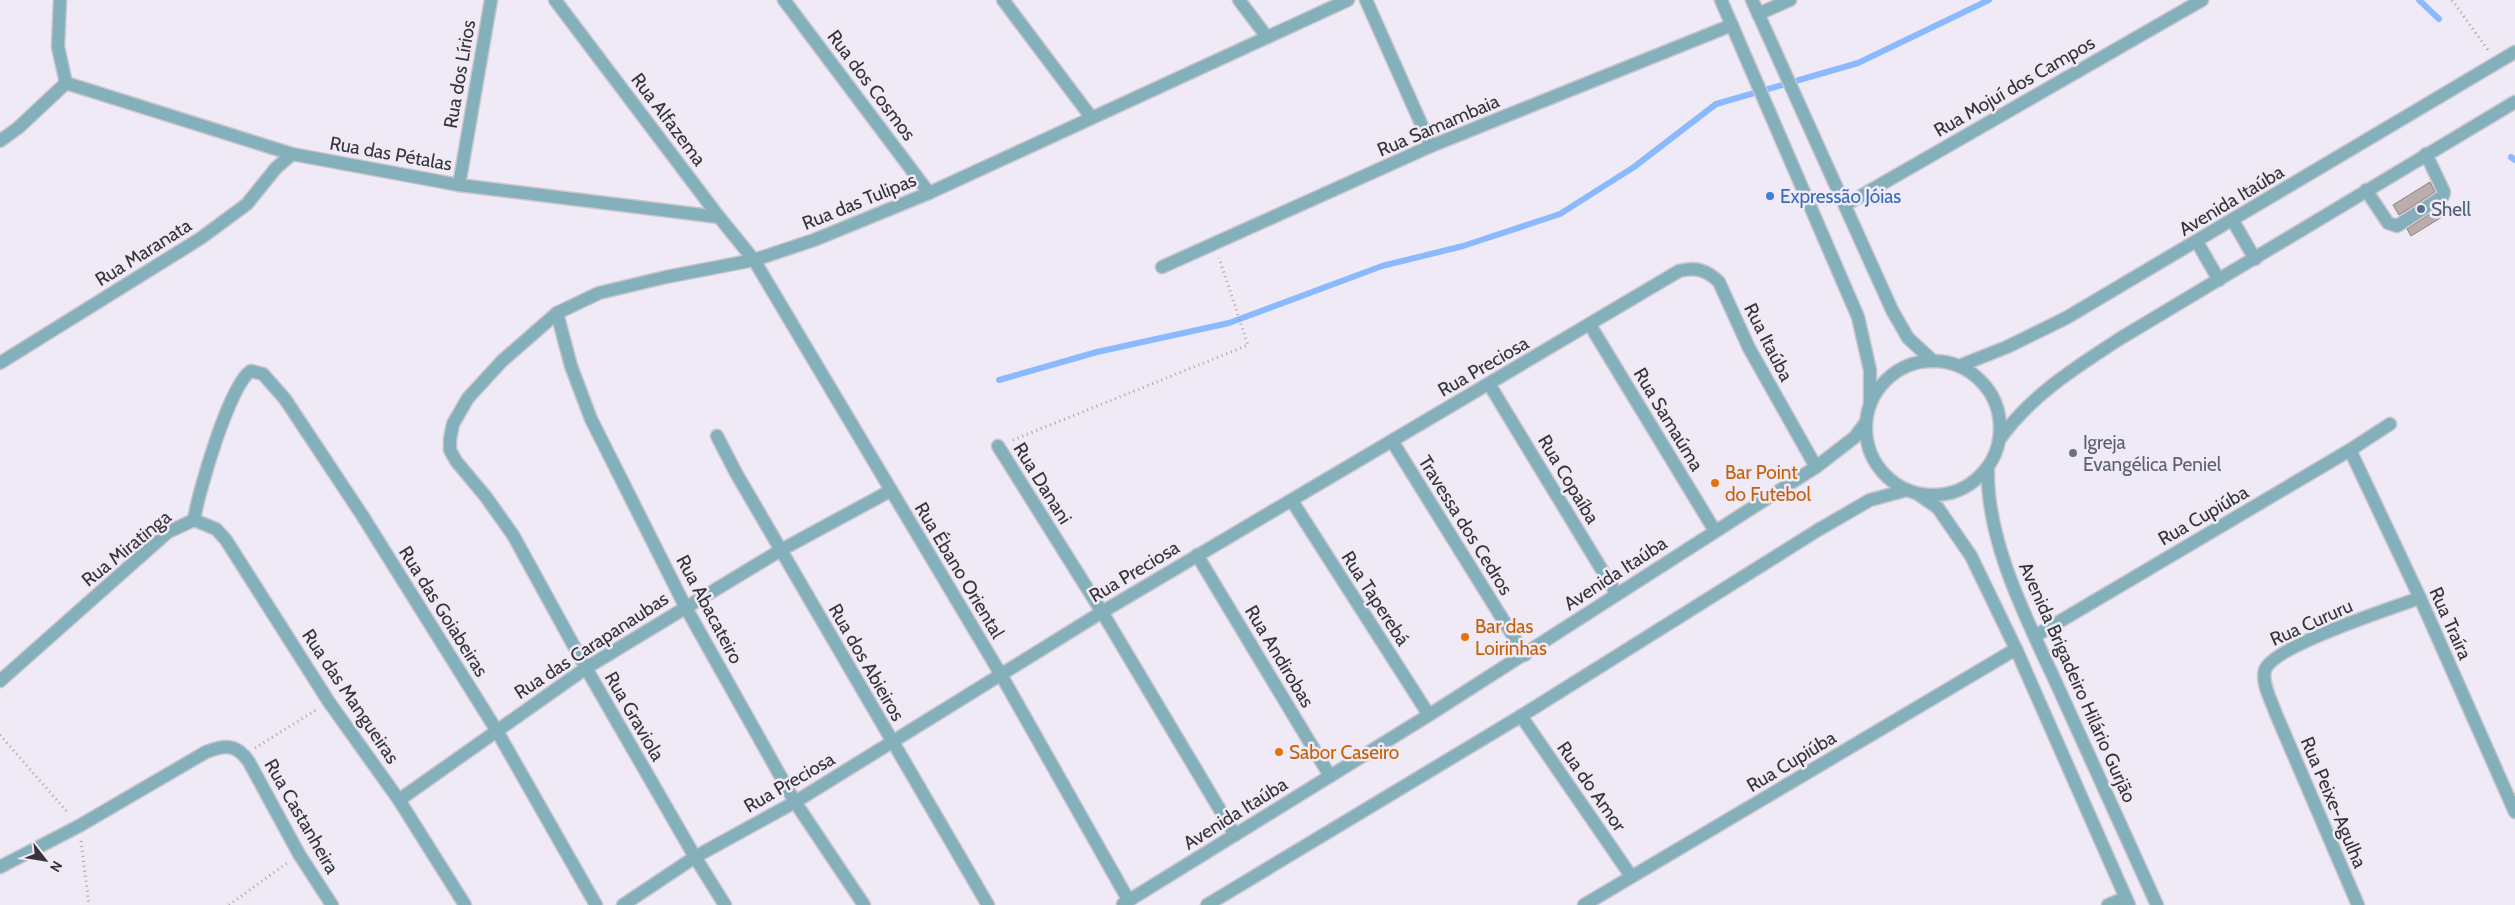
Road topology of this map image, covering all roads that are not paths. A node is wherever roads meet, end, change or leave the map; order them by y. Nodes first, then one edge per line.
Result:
1 (60, 0) edge
2 (491, 0) edge
3 (556, 0) edge
4 (784, 0) edge
5 (1003, 0) edge
6 (1238, 0) edge
7 (1348, 0) edge
8 (1366, 0) edge
9 (1721, 0) edge
10 (1752, 0) edge
11 (1790, 0) edge
12 (2202, 0) edge
13 (1758, 14) junction
14 (1732, 25) junction
15 (1266, 37) junction
16 (2515, 52) edge
17 (66, 83) junction
18 (2515, 102) edge
19 (1091, 117) junction
20 (0, 141) edge
21 (1431, 146) junction
22 (292, 154) junction
23 (2426, 154) junction
24 (460, 185) junction
25 (2366, 190) junction
26 (930, 193) junction
27 (1845, 205) junction
28 (719, 217) junction
29 (2232, 221) junction
30 (2197, 242) junction
31 (2254, 259) junction
32 (754, 260) junction
33 (1162, 267) dead end
34 (1669, 277) joint
35 (2219, 280) junction
36 (557, 313) junction
37 (1590, 325) junction
38 (1933, 361) junction
39 (0, 362) edge
40 (1959, 366) junction
41 (1489, 384) junction
42 (239, 386) joint
43 (1870, 405) junction
44 (1866, 422) junction
45 (2390, 424) dead end
46 (716, 436) dead end
47 (1999, 440) junction
48 (1392, 441) junction
49 (998, 446) road end
50 (2350, 450) junction
51 (1816, 466) junction
52 (1988, 467) junction
53 (463, 472) joint
54 (890, 491) junction
55 (1913, 492) junction
56 (1292, 501) junction
57 (194, 520) junction
58 (1715, 532) junction
59 (781, 550) junction
60 (1197, 555) junction
61 (1616, 593) junction
62 (2420, 598) junction
63 (685, 606) junction
64 (1102, 612) junction
65 (2035, 636) junction
66 (2016, 649) junction
67 (1525, 655) junction
68 (586, 668) junction
69 (1000, 673) junction
70 (0, 681) edge
71 (2276, 714) joint
72 (1429, 715) junction
73 (1521, 716) junction
74 (497, 731) junction
75 (892, 743) junction
76 (1330, 776) junction
77 (399, 800) junction
78 (795, 802) junction
79 (2515, 812) edge
80 (1235, 835) junction
81 (695, 857) junction
82 (0, 867) edge
83 (1631, 876) junction
84 (2127, 901) edge
85 (1125, 903) edge
86 (332, 905) edge
87 (465, 905) edge
88 (596, 905) edge
89 (623, 905) edge
90 (725, 905) edge
91 (864, 905) edge
92 (988, 905) edge
93 (1207, 905) edge
94 (1584, 905) edge
95 (2108, 905) edge
96 (2156, 905) edge
97 (2358, 905) edge

1 - 17 street
2 - 24 street, Rua dos Lírios
3 - 28 street, Rua Alfazema
4 - 26 street, Rua dos Cosmos
5 - 19 street
6 - 15 street
7 - 15 street, Rua das Tulipas
8 - 21 street
9 - 14 street
10 - 13 street
11 - 13 street
12 - 27 street, Rua Mojuí dos Campos
13 - 27 street
14 - 21 street, Rua Samambaia
14 - 43 street
15 - 19 street, Rua das Tulipas
16 - 29 street, Avenida Itaúba
17 - 20 street
17 - 22 street, Rua das Pétalas
18 - 23 street
19 - 26 street, Rua das Tulipas
21 - 33 street, Rua Samambaia
22 - 24 street, Rua das Pétalas
22 - 39 street, Rua Maranata
23 - 25 street
23 - 25 street
24 - 28 street, Rua das Pétalas
25 - 31 street
26 - 32 street, Rua das Tulipas
27 - 38 street
28 - 32 street, Rua Alfazema
29 - 30 street, Avenida Itaúba
29 - 31 street
30 - 35 street
30 - 40 street, Avenida Itaúba
31 - 35 street
32 - 36 street, Rua das Tulipas
32 - 54 street, Rua Ébano Oriental
34 - 37 street, Rua Preciosa
34 - 51 street, Rua Itaúba
35 - 47 street
36 - 53 street, Rua das Tulipas
36 - 63 street, Rua Abacateiro
37 - 41 street, Rua Preciosa
37 - 58 street, Rua Samaúma
38 - 40 street
38 - 43 street
40 - 47 street
41 - 48 street, Rua Preciosa
41 - 61 street, Rua Copaíba
42 - 57 street, Rua Miratinga
42 - 74 street, Rua das Goiabeiras
43 - 44 street
44 - 51 street, Avenida Itaúba
44 - 55 street
45 - 50 street, Rua Cupiúba
46 - 59 street, Rua dos Abieiros
47 - 52 street
48 - 56 street, Rua Preciosa
48 - 67 street, Travessa dos Cedros
49 - 64 street, Rua Danani
50 - 62 street, Rua Traíra
50 - 65 street, Rua Cupiúba
51 - 58 street, Avenida Itaúba
52 - 55 street
52 - 65 street, Avenida Brigadeiro Hilário Gurjão
53 - 68 street, Rua Graviola
54 - 59 street, Rua das Carapanaubas
54 - 69 street, Rua Ébano Oriental
55 - 66 street
55 - 73 street
56 - 60 street, Rua Preciosa
56 - 72 street, Rua Taperebá
57 - 70 street, Rua Miratinga
57 - 77 street, Rua das Mangueiras
58 - 61 street, Avenida Itaúba
59 - 63 street, Rua das Carapanaubas
59 - 75 street, Rua dos Abieiros
60 - 64 street, Rua Preciosa
60 - 76 street, Rua Andirobas
61 - 67 street, Avenida Itaúba
62 - 71 street, Rua Cururu
62 - 79 street, Rua Traíra
63 - 68 street, Rua das Carapanaubas
63 - 78 street, Rua Abacateiro
64 - 69 street, Rua Preciosa
64 - 80 street, Rua Danani
65 - 96 street, Avenida Brigadeiro Hilário Gurjão
66 - 83 street, Rua Cupiúba
66 - 84 street
67 - 72 street, Avenida Itaúba
68 - 74 street, Rua das Carapanaubas
68 - 81 street, Rua Graviola
69 - 75 street, Rua Preciosa
69 - 85 street, Rua Ébano Oriental
71 - 97 street, Rua Peixe-Agulha
72 - 76 street, Avenida Itaúba
73 - 83 street, Rua do Amor
73 - 93 street
74 - 77 street, Rua das Carapanaubas
74 - 88 street, Rua das Goiabeiras
75 - 78 street, Rua Preciosa
75 - 92 street, Rua dos Abieiros
76 - 80 street, Avenida Itaúba
77 - 87 street, Rua das Mangueiras
78 - 81 street, Rua Preciosa
78 - 91 street, Rua Abacateiro
80 - 85 street, Avenida Itaúba
81 - 89 street, Rua Preciosa
81 - 90 street, Rua Graviola
82 - 86 street, Rua Castanheira
83 - 94 street, Rua Cupiúba
84 - 95 street

